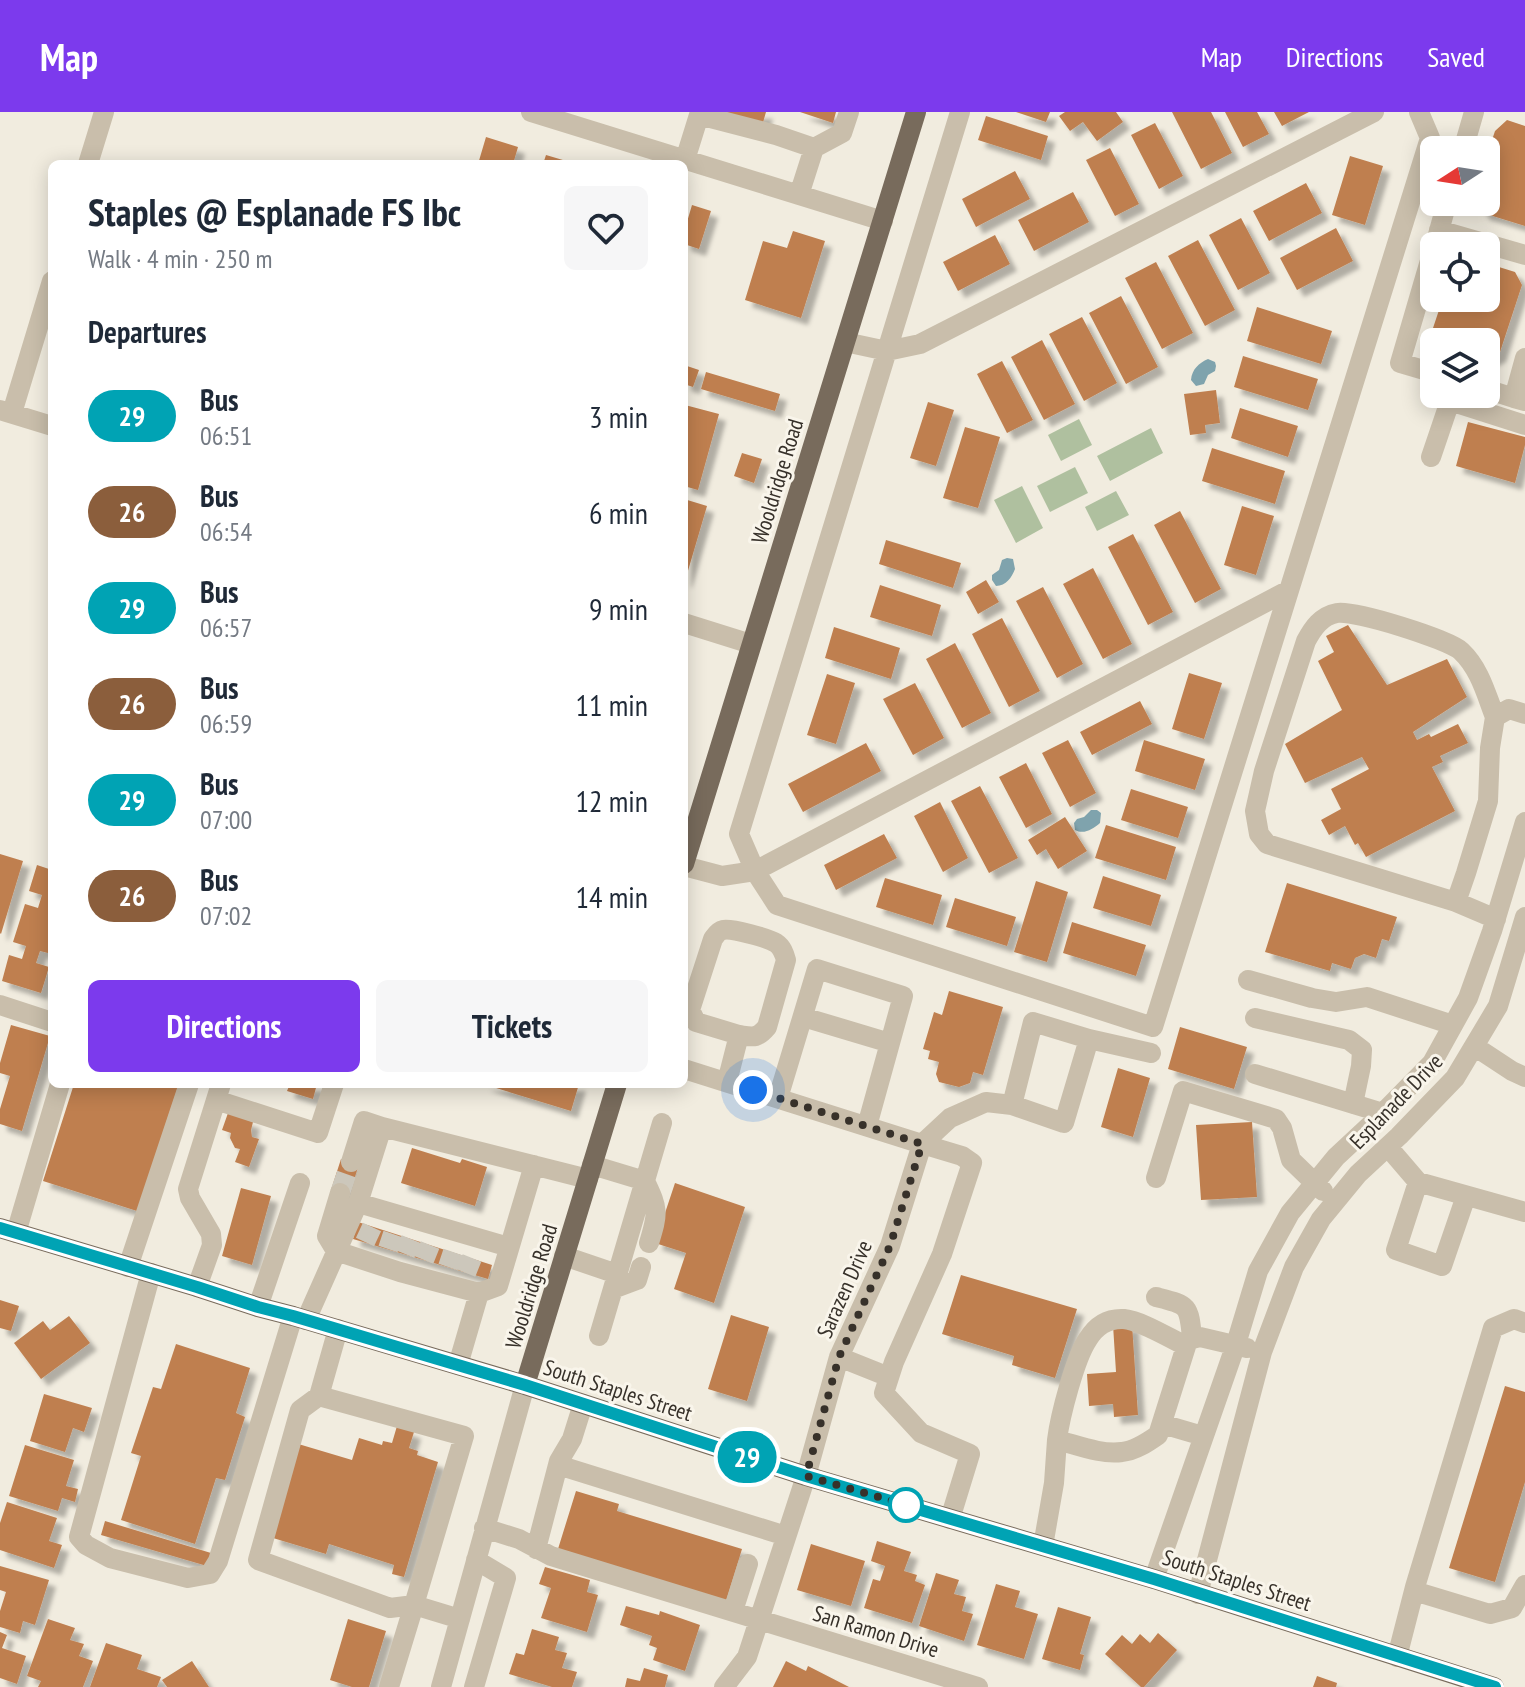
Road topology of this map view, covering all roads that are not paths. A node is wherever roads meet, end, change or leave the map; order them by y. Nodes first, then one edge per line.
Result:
1 (104, 112) edge
2 (531, 112) edge
3 (849, 112) edge
4 (916, 112) edge
5 (960, 112) edge
6 (1374, 112) edge
7 (1419, 112) edge
8 (1474, 112) edge
9 (1467, 136) edge
10 (814, 148) junction
11 (89, 160) edge
12 (685, 160) joint
13 (688, 161) edge
14 (799, 195) junction
15 (883, 221) junction
16 (1500, 251) edge
17 (1525, 255) edge
18 (48, 292) edge
19 (1420, 295) edge
20 (845, 342) junction
21 (887, 351) junction
22 (1525, 358) edge
23 (1420, 369) edge
24 (1519, 399) edge
25 (6, 411) edge
26 (48, 425) edge
27 (1525, 425) edge
28 (1431, 457) dead end
29 (1289, 590) junction
30 (688, 624) edge
31 (751, 644) junction
32 (1525, 714) edge
33 (1495, 717) junction
34 (1525, 822) edge
35 (688, 852) edge
36 (688, 866) edge
37 (755, 871) junction
38 (1456, 902) junction
39 (1525, 917) edge
40 (1494, 925) junction
41 (1518, 939) junction
42 (1248, 980) dead end
43 (0, 1005) edge
44 (803, 1017) junction
45 (1255, 1018) dead end
46 (48, 1021) edge
47 (1453, 1025) junction
48 (739, 1035) junction
49 (1089, 1039) junction
50 (890, 1043) junction
51 (1474, 1046) junction
52 (1151, 1053) dead end
53 (688, 1070) edge
54 (1523, 1071) edge
55 (1255, 1074) dead end
56 (727, 1082) junction
57 (59, 1088) edge
58 (188, 1088) edge
59 (333, 1088) edge
60 (616, 1088) edge
61 (218, 1092) edge
62 (778, 1098) junction
63 (1353, 1104) junction
64 (1012, 1105) junction
65 (1383, 1113) junction
66 (662, 1123) dead end
67 (867, 1126) junction
68 (382, 1127) junction
69 (922, 1144) junction
70 (1388, 1147) junction
71 (351, 1162) tunnel mouth
72 (534, 1165) junction
73 (590, 1172) junction
74 (1156, 1178) dead end
75 (645, 1181) junction
76 (1418, 1182) junction
77 (300, 1183) dead end
78 (1315, 1183) junction
79 (1466, 1196) junction
80 (349, 1198) junction
81 (1335, 1202) junction
82 (1525, 1212) edge
83 (8, 1230) edge
84 (458, 1231) junction
85 (369, 1234) junction
86 (479, 1238) junction
87 (649, 1243) dead end
88 (409, 1246) junction
89 (509, 1247) junction
90 (336, 1251) junction
91 (564, 1256) junction
92 (128, 1267) junction
93 (641, 1267) dead end
94 (151, 1273) junction
95 (460, 1273) junction
96 (615, 1282) junction
97 (197, 1287) junction
98 (1156, 1297) dead end
99 (258, 1307) junction
100 (299, 1318) junction
101 (1525, 1323) edge
102 (338, 1329) junction
103 (599, 1336) dead end
104 (1189, 1342) junction
105 (1236, 1344) junction
106 (1262, 1352) junction
107 (839, 1357) junction
108 (458, 1365) junction
109 (889, 1377) junction
110 (525, 1385) junction
111 (319, 1396) junction
112 (583, 1404) junction
113 (1162, 1424) junction
114 (1203, 1436) junction
115 (1057, 1440) junction
116 (558, 1465) junction
117 (806, 1476) junction
118 (950, 1519) junction
119 (484, 1528) junction
120 (786, 1536) junction
121 (1043, 1546) junction
122 (536, 1549) junction
123 (476, 1560) junction
124 (748, 1564) dead end
125 (1154, 1579) junction
126 (1525, 1585) edge
127 (1414, 1591) junction
128 (1198, 1594) junction
129 (414, 1605) junction
130 (733, 1611) junction
131 (460, 1619) junction
132 (760, 1620) junction
133 (1397, 1657) junction
134 (389, 1687) edge
135 (441, 1687) edge
136 (474, 1687) edge
137 (724, 1687) edge
138 (978, 1687) edge
139 (1494, 1687) edge

1 - 11 street
2 - 12 street
3 - 10 street
4 - 15 main road, Wooldridge Road
5 - 21 street
6 - 21 street
7 - 29 street
8 - 9 street
10 - 12 street
10 - 14 street
13 - 14 street
14 - 15 street
15 - 20 main road, Wooldridge Road
16 - 17 street
18 - 25 street
19 - 23 street
20 - 21 street
20 - 31 main road, Wooldridge Road
21 - 37 street
22 - 24 street
25 - 26 street
27 - 28 street
29 - 37 street
29 - 37 street
30 - 31 street
31 - 35 main road, Wooldridge Road
32 - 33 street
33 - 38 street
33 - 38 street
34 - 40 street, Esplanade Drive
36 - 37 street
38 - 40 street
39 - 41 street, Esplanade Drive
40 - 41 street
40 - 47 street, Esplanade Drive
41 - 51 street, Esplanade Drive
42 - 47 street
43 - 46 street
44 - 50 street
44 - 50 street
44 - 62 street
45 - 63 street
47 - 65 street, Esplanade Drive
48 - 48 street
48 - 56 street
49 - 52 street
49 - 64 street
49 - 64 street
50 - 67 street
51 - 54 street
51 - 70 street, Esplanade Drive
53 - 56 street
55 - 63 street
56 - 62 street
57 - 83 street
58 - 92 street
59 - 61 street
60 - 73 main road, Wooldridge Road
61 - 97 street
62 - 67 street
63 - 65 street
64 - 69 street
65 - 78 street, Esplanade Drive
66 - 75 street
67 - 69 street
68 - 71 street
68 - 72 street
68 - 80 street
69 - 107 street, Sarazen Drive
69 - 109 street
70 - 76 street
70 - 81 street, Esplanade Drive
72 - 73 street
72 - 89 street
73 - 75 street
73 - 91 main road, Wooldridge Road
74 - 78 street
75 - 87 street
75 - 96 street
76 - 79 street
76 - 79 street
77 - 99 street
78 - 81 street
78 - 105 street, Esplanade Drive
79 - 82 street
80 - 85 street
80 - 90 street
81 - 106 street, Esplanade Drive
83 - 92 main road, South Staples Street
84 - 86 street
84 - 88 street
84 - 95 street
85 - 88 street
85 - 88 street
85 - 90 street
86 - 89 street
86 - 95 street
88 - 95 street
89 - 95 street
90 - 100 street
91 - 96 street
91 - 110 main road, Wooldridge Road
92 - 94 main road, South Staples Street
93 - 96 street
94 - 97 main road, South Staples Street
94 - 100 street
95 - 108 street
96 - 103 street
97 - 99 main road, South Staples Street
98 - 104 street
99 - 100 main road, South Staples Street
100 - 102 main road, South Staples Street
101 - 127 street
102 - 108 main road, South Staples Street
102 - 111 street
104 - 105 street
104 - 113 street
104 - 115 street
105 - 106 street
105 - 114 street, Esplanade Drive
106 - 128 street, Esplanade Drive
107 - 109 street
107 - 117 street, Sarazen Drive
108 - 110 main road, South Staples Street
109 - 118 street
110 - 112 main road, South Staples Street
110 - 119 street, Wooldridge Road
111 - 129 street
111 - 129 street
112 - 116 street
112 - 117 main road, South Staples Street
113 - 114 street
113 - 115 street
114 - 125 street, Esplanade Drive
115 - 121 street
116 - 120 street
116 - 122 street
117 - 118 main road, South Staples Street
117 - 120 street, Sarazen Drive
118 - 121 main road, South Staples Street
119 - 122 street, San Ramon Drive
119 - 123 street, Wooldridge Road
120 - 132 street, Sarazen Drive
121 - 125 main road, South Staples Street
122 - 130 street, San Ramon Drive
123 - 131 street, Wooldridge Road
123 - 136 street
124 - 130 street
125 - 128 main road, South Staples Street
126 - 127 street
127 - 133 street
128 - 133 main road, South Staples Street
129 - 131 street
129 - 134 street
130 - 132 street, San Ramon Drive
131 - 135 street, Wooldridge Road
132 - 137 street, Sarazen Drive
132 - 138 street, San Ramon Drive
133 - 139 main road, South Staples Street

